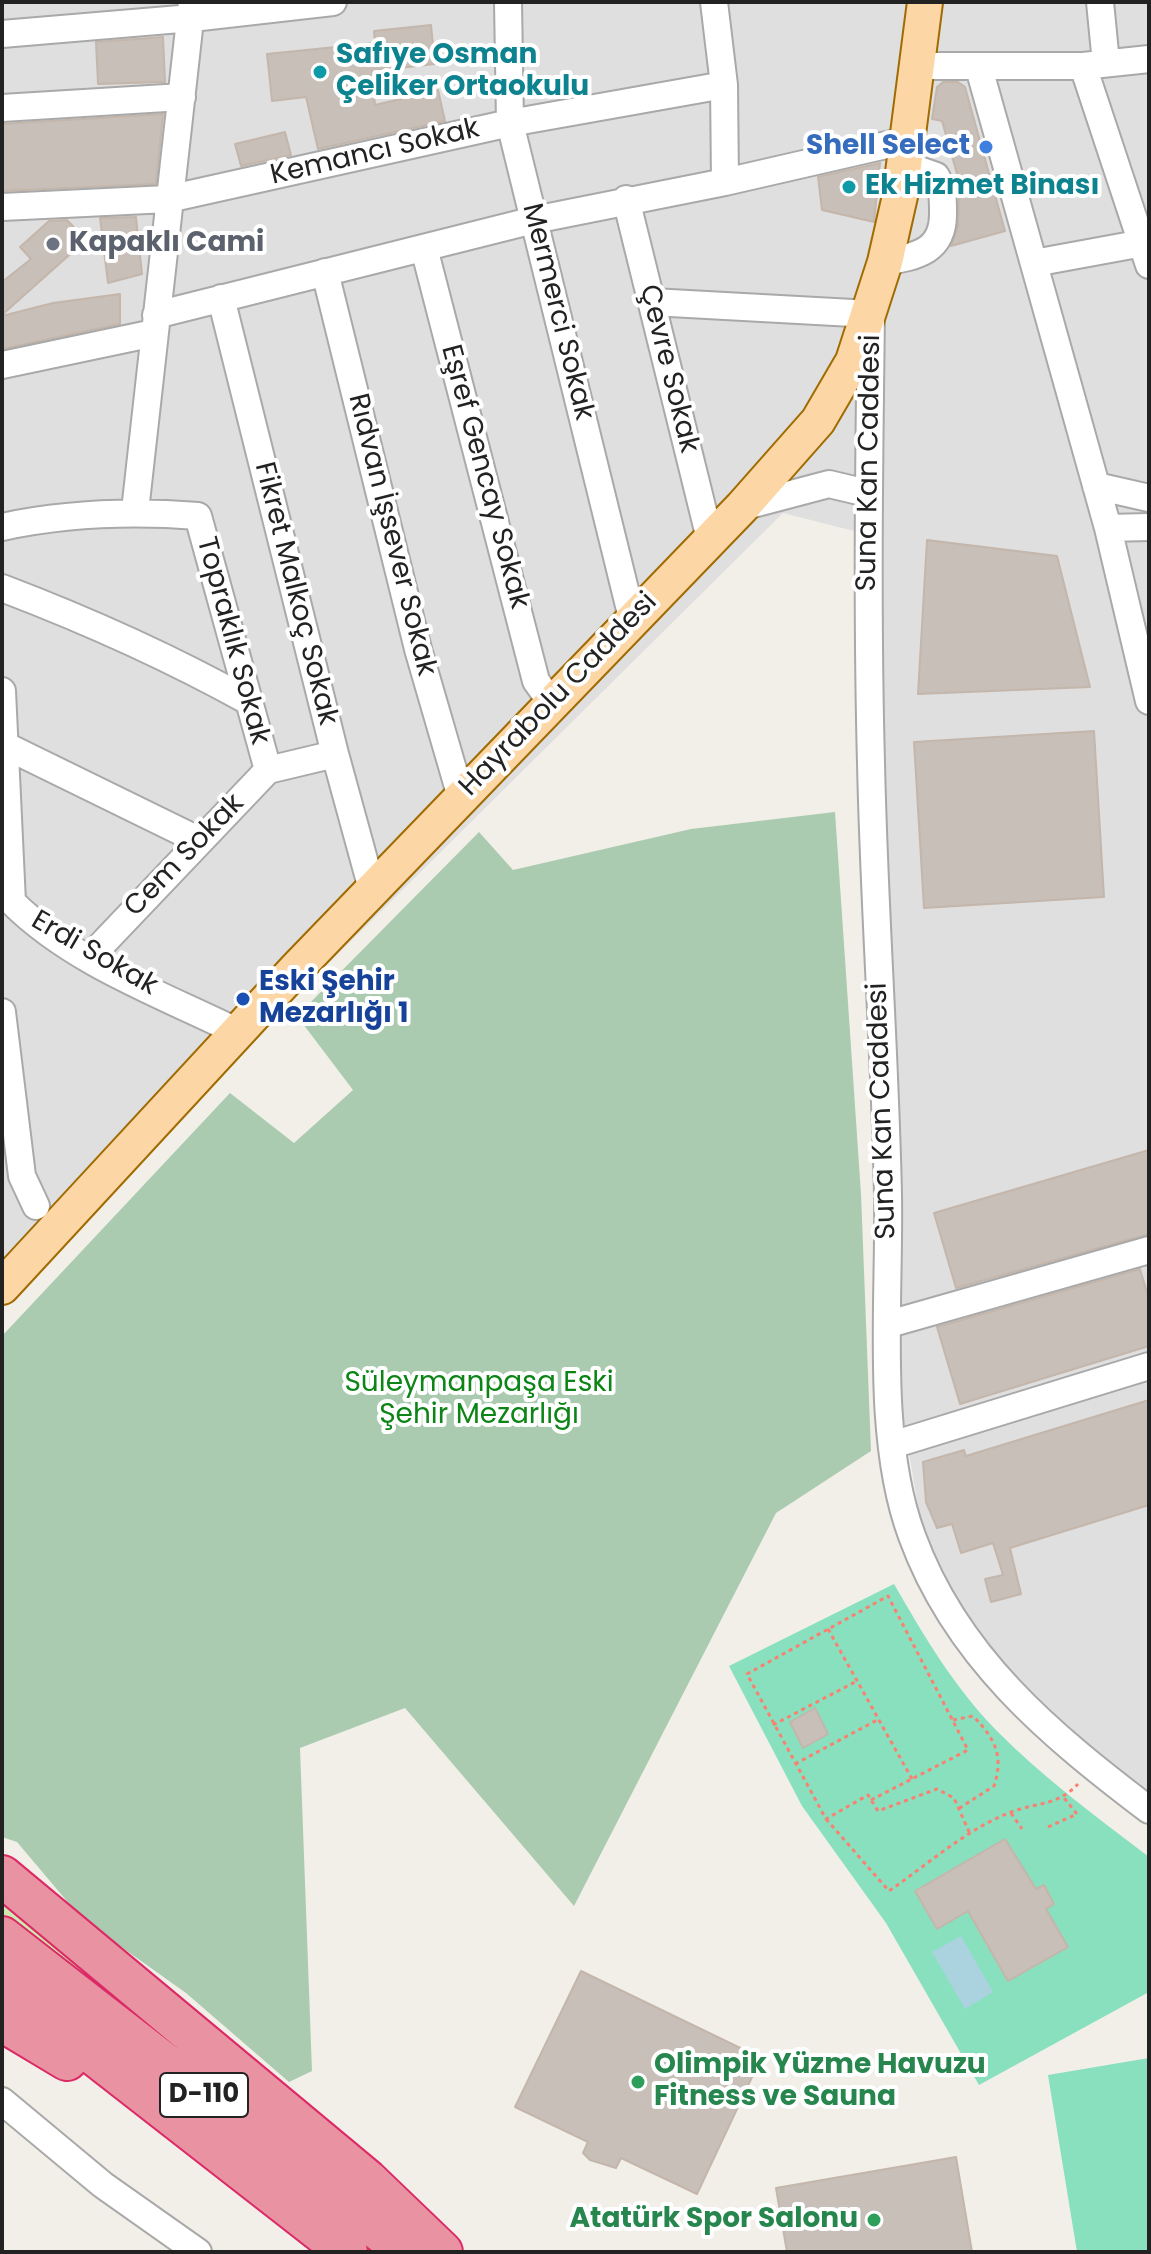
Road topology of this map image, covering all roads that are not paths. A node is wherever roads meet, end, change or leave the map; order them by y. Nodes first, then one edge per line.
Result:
1 (333, 2) edge
2 (508, 2) edge
3 (714, 2) edge
4 (925, 2) edge
5 (1100, 2) edge
6 (192, 10) edge
7 (2, 34) edge
8 (1149, 59) edge
9 (1094, 64) junction
10 (920, 66) junction
11 (979, 68) junction
12 (724, 85) junction
13 (182, 97) junction
14 (2, 108) edge
15 (510, 123) junction
16 (906, 152) junction
17 (725, 182) junction
18 (168, 199) junction
19 (626, 199) junction
20 (2, 207) edge
21 (534, 220) junction
22 (424, 248) junction
23 (1146, 254) edge
24 (885, 262) junction
25 (1034, 263) junction
26 (325, 272) junction
27 (221, 298) junction
28 (652, 302) junction
29 (871, 314) junction
30 (155, 324) junction
31 (2, 365) edge
32 (1096, 486) junction
33 (867, 493) junction
34 (1149, 498) edge
35 (742, 507) junction
36 (135, 511) junction
37 (2, 527) edge
38 (1149, 527) edge
39 (1108, 528) junction
40 (710, 539) junction
41 (2, 588) edge
42 (632, 618) junction
43 (2, 691) edge
44 (248, 701) junction
45 (1149, 701) edge
46 (551, 702) junction
47 (6, 746) junction
48 (335, 754) junction
49 (268, 770) junction
50 (461, 797) junction
51 (198, 840) junction
52 (6, 867) edge
53 (372, 889) junction
54 (89, 958) junction
55 (2, 1012) edge
56 (240, 1033) junction
57 (36, 1206) dead end
58 (1149, 1250) edge
59 (2, 1287) edge
60 (889, 1324) junction
61 (1149, 1366) edge
62 (892, 1445) junction
63 (1149, 1810) edge
64 (2, 1876) edge
65 (2, 1937) edge
66 (2, 1983) edge
67 (2, 2021) edge
68 (2, 2101) edge
69 (160, 2105) junction
70 (198, 2252) edge
71 (347, 2252) edge
72 (407, 2252) edge
73 (442, 2252) edge

1 - 6 street
2 - 15 street, Mermerci Sokak
3 - 12 street
4 - 10 main road, Hayrabolu Caddesi
5 - 9 street
6 - 7 street
6 - 13 street
8 - 9 street
9 - 11 street
9 - 23 street
10 - 11 street
10 - 16 main road, Hayrabolu Caddesi
11 - 25 street
12 - 15 street, Kemancı Sokak
12 - 17 street
13 - 14 street
13 - 18 street
15 - 18 street, Kemancı Sokak
15 - 21 street, Mermerci Sokak
16 - 17 street
16 - 24 main road, Hayrabolu Caddesi
16 - 24 street
17 - 19 street
18 - 20 street, Kemancı Sokak
18 - 30 street
19 - 21 street
19 - 28 street, Çevre Sokak
21 - 22 street
21 - 42 street, Mermerci Sokak
22 - 26 street
22 - 46 street, Eşref Gencay Sokak
23 - 25 street
24 - 29 main road, Hayrabolu Caddesi
25 - 32 street
26 - 27 street
26 - 50 street, Rıdvan İşsever Sokak
27 - 30 street
27 - 48 street, Fikret Malkoç Sokak
28 - 29 street
28 - 40 street, Çevre Sokak
29 - 33 street, Suna Kan Caddesi
29 - 35 main road, Hayrabolu Caddesi
30 - 31 street
30 - 36 street
32 - 34 street
32 - 39 street
33 - 35 street
33 - 60 street, Suna Kan Caddesi
35 - 40 main road, Hayrabolu Caddesi
36 - 37 street, Topraklık Sokak
36 - 44 street, Topraklık Sokak
38 - 39 street
39 - 45 street
40 - 42 main road, Hayrabolu Caddesi
41 - 44 street
42 - 46 main road, Hayrabolu Caddesi
43 - 47 street, Erdi Sokak
44 - 49 street, Topraklık Sokak
46 - 50 main road, Hayrabolu Caddesi
47 - 51 street
47 - 52 street, Erdi Sokak
48 - 49 street, Cem Sokak
48 - 53 street, Fikret Malkoç Sokak
49 - 51 street, Cem Sokak
50 - 53 main road, Hayrabolu Caddesi
51 - 54 street, Cem Sokak
52 - 54 street, Erdi Sokak
53 - 56 main road, Hayrabolu Caddesi
54 - 56 street, Erdi Sokak
55 - 57 street
56 - 59 main road, Hayrabolu Caddesi
58 - 60 street
60 - 62 street, Suna Kan Caddesi
61 - 62 street
62 - 63 street, Suna Kan Caddesi
64 - 73 highway
65 - 72 highway, D-110
66 - 69 highway, D-110
67 - 69 highway
68 - 70 street
69 - 71 highway, D-110

